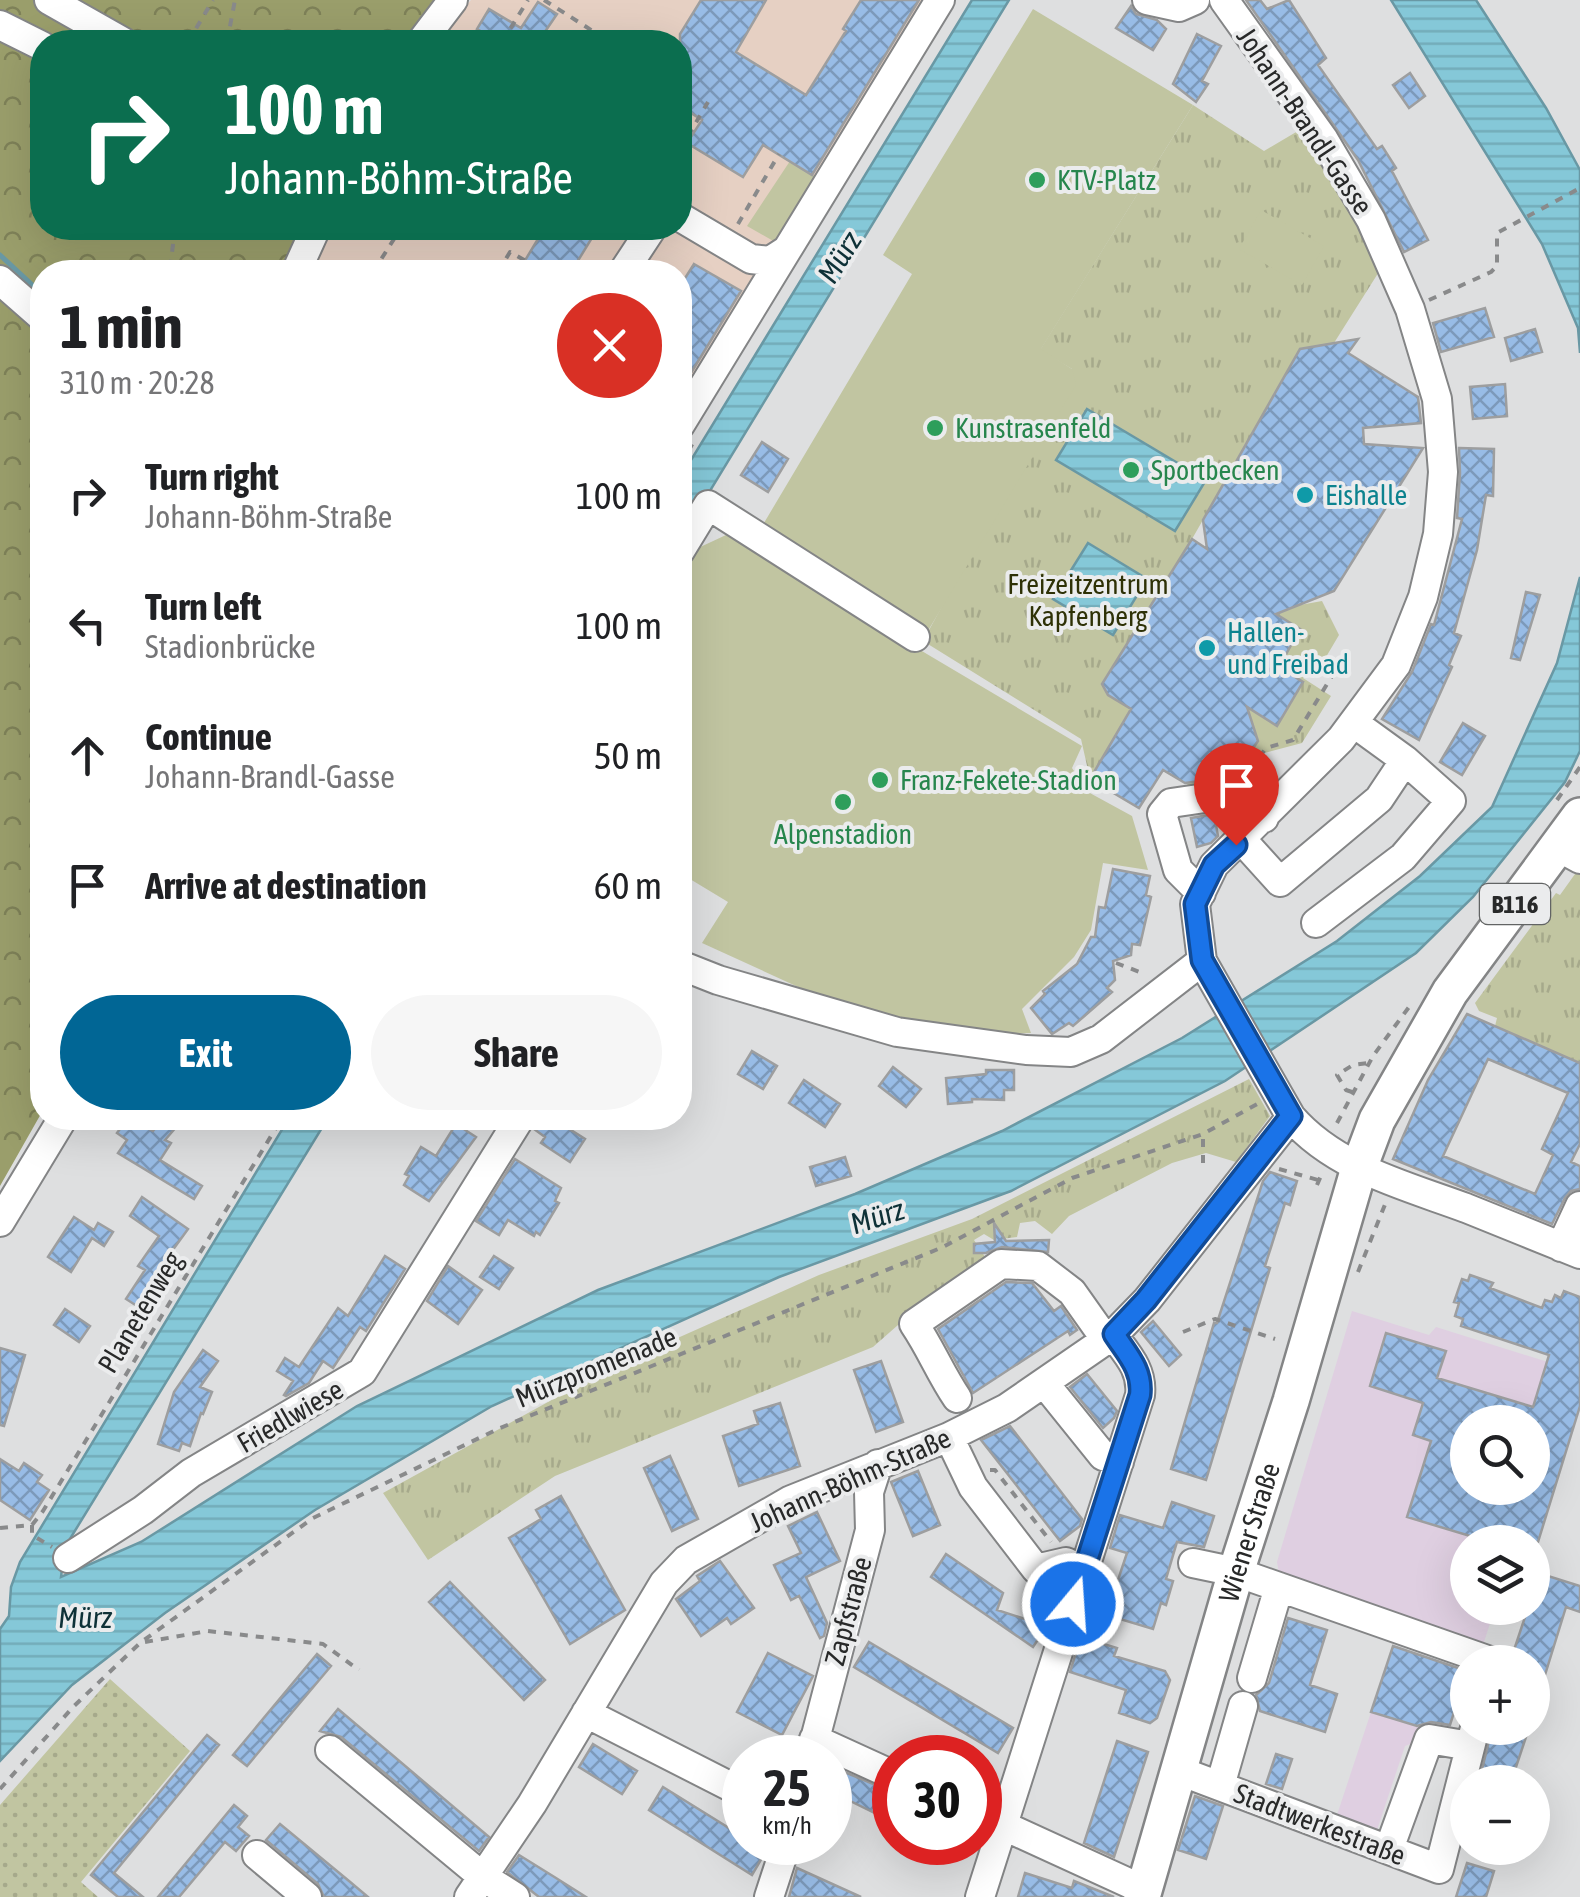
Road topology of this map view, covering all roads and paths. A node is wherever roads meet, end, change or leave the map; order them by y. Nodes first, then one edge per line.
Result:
1 (49, 0) edge
2 (213, 0) edge
3 (235, 0) edge
4 (453, 0) edge
5 (528, 0) edge
6 (544, 0) edge
7 (940, 0) edge
8 (1147, 0) edge
9 (1196, 0) edge
10 (1224, 0) edge
11 (0, 25) edge
12 (101, 30) edge
13 (195, 30) edge
14 (229, 30) edge
15 (430, 30) edge
16 (509, 30) edge
17 (591, 30) edge
18 (30, 40) edge
19 (708, 102) dead end
20 (692, 129) edge
21 (779, 154) dead end
22 (1580, 188) edge
23 (692, 225) edge
24 (726, 245) junction
25 (787, 250) junction
26 (505, 260) edge
27 (524, 260) edge
28 (0, 280) edge
29 (30, 306) edge
30 (1410, 310) junction
31 (692, 406) edge
32 (692, 531) edge
33 (915, 637) dead end
34 (1332, 676) dead end
35 (1354, 722) junction
36 (1405, 760) junction
37 (1236, 761) dead end
38 (1580, 816) edge
39 (1264, 818) junction
40 (1242, 840) junction
41 (1569, 853) edge
42 (1201, 893) junction
43 (1316, 923) dead end
44 (1202, 960) junction
45 (692, 970) edge
46 (1370, 1063) dead end
47 (1354, 1092) dead end
48 (1278, 1095) junction
49 (55, 1130) edge
50 (275, 1130) edge
51 (513, 1130) edge
52 (1203, 1134) junction
53 (1203, 1164) dead end
54 (1277, 1168) dead end
55 (1359, 1168) junction
56 (1318, 1180) dead end
57 (1580, 1206) edge
58 (0, 1222) edge
59 (1570, 1250) edge
60 (1183, 1332) dead end
61 (1110, 1337) junction
62 (1275, 1340) dead end
63 (1046, 1384) junction
64 (957, 1398) dead end
65 (949, 1436) junction
66 (1119, 1462) junction
67 (878, 1464) junction
68 (966, 1472) junction
69 (32, 1525) junction
70 (0, 1528) edge
71 (32, 1535) dead end
72 (68, 1558) dead end
73 (1193, 1563) dead end
74 (1075, 1566) junction
75 (1236, 1572) junction
76 (1279, 1587) junction
77 (140, 1643) junction
78 (1450, 1647) edge
79 (359, 1670) dead end
80 (1252, 1678) dead end
81 (1244, 1706) dead end
82 (586, 1713) junction
83 (815, 1735) edge
84 (1450, 1738) edge
85 (1471, 1745) edge
86 (330, 1750) dead end
87 (1177, 1770) junction
88 (1222, 1778) junction
89 (722, 1782) edge
90 (1002, 1787) edge
91 (0, 1789) edge
92 (1002, 1825) edge
93 (1389, 1850) junction
94 (257, 1856) dead end
95 (780, 1865) edge
96 (985, 1865) edge
97 (476, 1887) edge
98 (1143, 1894) edge
99 (307, 1897) edge
100 (515, 1897) edge
101 (770, 1897) edge
102 (980, 1897) edge

1 - 12 street
2 - 13 path
3 - 14 path
4 - 15 street
5 - 16 path
6 - 17 path
7 - 25 street
8 - 9 street
10 - 30 street, Johann-Brandl-Gasse
11 - 18 street
19 - 20 path
21 - 24 path
22 - 30 path
23 - 24 street
24 - 25 street
25 - 31 street
26 - 27 path
28 - 29 street
30 - 35 street, Johann-Brandl-Gasse
32 - 33 street
34 - 37 path
35 - 36 street
35 - 39 street, Johann-Brandl-Gasse
36 - 40 street
36 - 43 street
38 - 41 main road, Wiener Straße / B116
39 - 40 street, Johann-Brandl-Gasse
39 - 42 street
40 - 42 street, Johann-Brandl-Gasse
41 - 55 main road, Wiener Straße / B116
42 - 44 street
44 - 45 street
44 - 48 street
46 - 47 path
48 - 52 path, Mürzpromenade
48 - 55 street
48 - 61 street, Johann-Böhm-Straße
49 - 58 street
50 - 69 path, Planetenweg
51 - 72 street, Friedlwiese
52 - 53 path
52 - 77 path, Mürzpromenade
54 - 56 path
55 - 59 street
55 - 75 main road, Wiener Straße / B116
57 - 59 street
60 - 62 path
61 - 63 street, Johann-Böhm-Straße
61 - 64 street
61 - 66 street
63 - 65 street, Johann-Böhm-Straße
63 - 66 street
65 - 67 street, Johann-Böhm-Straße
65 - 68 street
66 - 74 street
67 - 82 street, Johann-Böhm-Straße
67 - 83 street, Zapfstraße
68 - 74 path
68 - 74 street
69 - 70 path
69 - 71 path
73 - 75 street
74 - 90 street
75 - 76 street
75 - 87 main road, Wiener Straße / B116
76 - 78 street
76 - 80 street
77 - 79 path
77 - 91 path, Mürzpromenade
81 - 88 street
82 - 89 street
82 - 97 street, Johann-Böhm-Straße
84 - 93 street
85 - 93 street, Stadtwerkestraße
86 - 97 street
87 - 88 street, Stadtwerkestraße
87 - 98 main road, Wiener Straße / B116
88 - 93 street, Stadtwerkestraße
92 - 98 street
94 - 99 street
95 - 101 street
96 - 102 street
97 - 100 street

